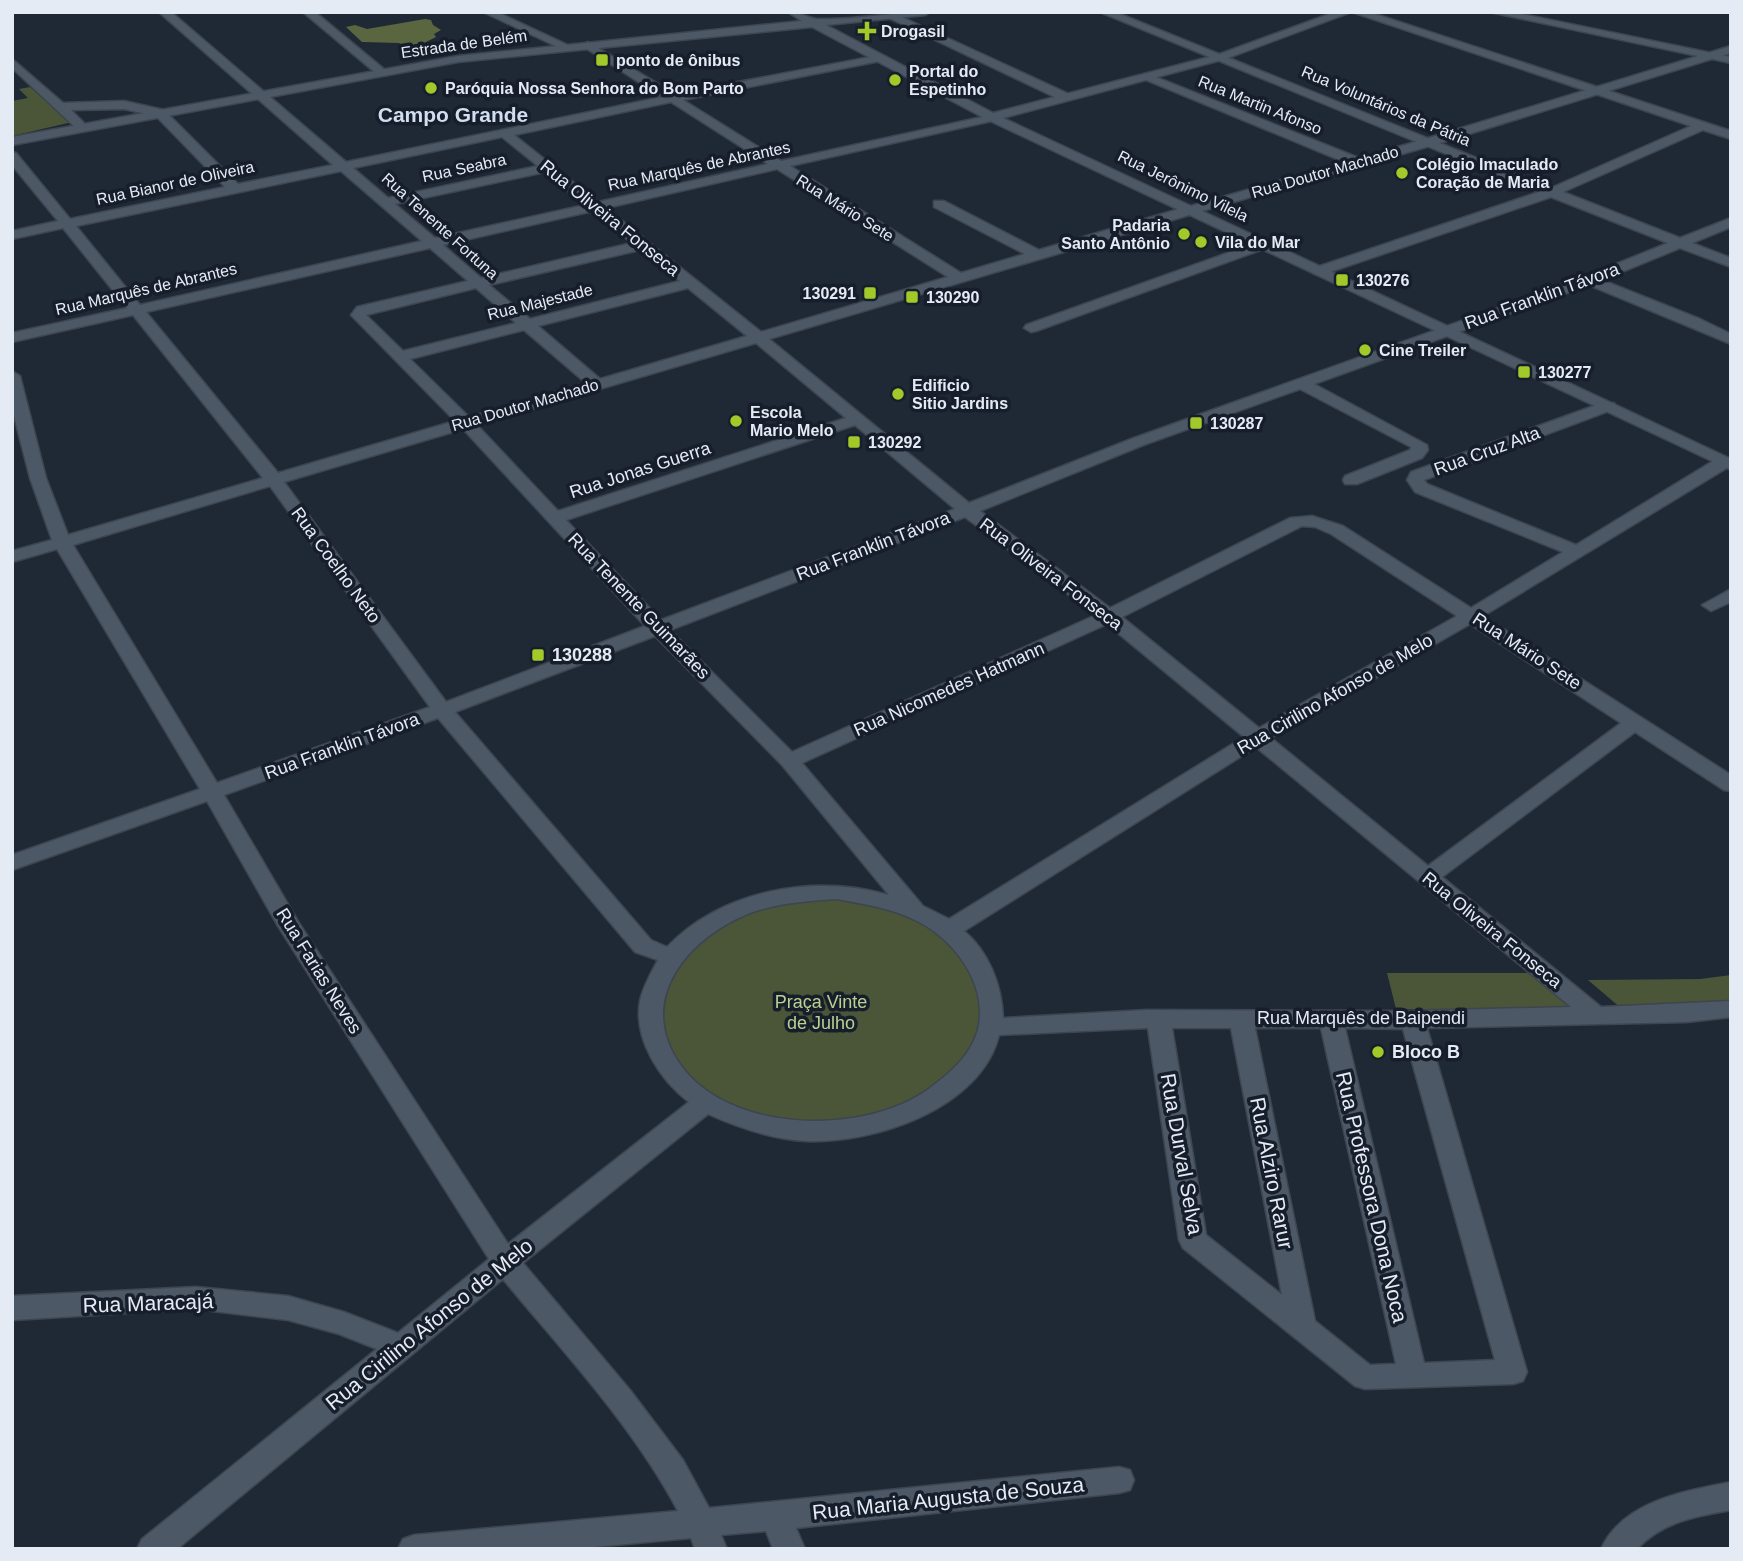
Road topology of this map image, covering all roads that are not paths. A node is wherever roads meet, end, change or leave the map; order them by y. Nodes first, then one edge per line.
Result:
1 (164, 12) edge
2 (308, 12) edge
3 (488, 12) edge
4 (793, 12) edge
5 (925, 12) edge
6 (1105, 12) edge
7 (1346, 12) edge
8 (1357, 12) edge
9 (1495, 12) edge
10 (894, 16) junction
11 (814, 23) junction
12 (589, 45) junction
13 (566, 47) junction
14 (1731, 49) edge
15 (1709, 56) junction
16 (1221, 57) junction
17 (881, 58) junction
18 (1731, 60) edge
19 (12, 62) edge
20 (381, 72) junction
21 (1149, 77) junction
22 (1597, 91) junction
23 (261, 94) junction
24 (673, 98) junction
25 (1067, 98) junction
26 (63, 107) junction
27 (160, 113) junction
28 (992, 117) junction
29 (1701, 126) junction
30 (83, 128) junction
31 (504, 133) junction
32 (1731, 135) edge
33 (12, 141) edge
34 (1426, 143) junction
35 (12, 156) edge
36 (1359, 163) junction
37 (344, 165) junction
38 (779, 167) junction
39 (548, 168) junction
40 (234, 188) junction
41 (1552, 192) junction
42 (388, 202) junction
43 (939, 204) dead end
44 (595, 206) junction
45 (1191, 210) junction
46 (1731, 222) edge
47 (66, 223) junction
48 (12, 235) edge
49 (431, 242) junction
50 (1264, 244) junction
51 (1683, 244) junction
52 (642, 245) junction
53 (1039, 256) junction
54 (1731, 263) edge
55 (1319, 271) junction
56 (961, 279) junction
57 (1589, 280) junction
58 (691, 283) junction
59 (478, 284) junction
60 (137, 309) junction
61 (524, 323) junction
62 (1031, 328) dead end
63 (1445, 330) junction
64 (12, 338) edge
65 (759, 338) junction
66 (1731, 340) edge
67 (399, 357) junction
68 (12, 376) edge
69 (596, 384) junction
70 (1303, 384) junction
71 (1608, 406) junction
72 (858, 419) junction
73 (466, 423) junction
74 (1728, 464) edge
75 (274, 480) junction
76 (1351, 480) dead end
77 (967, 510) junction
78 (554, 518) junction
79 (1321, 522) joint
80 (62, 542) junction
81 (1576, 551) junction
82 (12, 557) edge
83 (1731, 594) edge
84 (1711, 605) dead end
85 (1109, 616) junction
86 (1471, 616) junction
87 (656, 626) junction
88 (442, 710) junction
89 (1635, 722) junction
90 (1257, 738) junction
91 (789, 761) junction
92 (1731, 785) edge
93 (212, 792) junction
94 (12, 863) edge
95 (1427, 877) junction
96 (914, 910) junction
97 (949, 930) junction
98 (673, 956) junction
99 (1731, 1009) edge
100 (1597, 1016) junction
101 (1241, 1018) junction
102 (1159, 1019) junction
103 (1331, 1019) junction
104 (1413, 1020) junction
105 (990, 1027) junction
106 (706, 1102) junction
107 (505, 1262) junction
108 (12, 1308) edge
109 (1302, 1327) junction
110 (402, 1347) junction
111 (1413, 1376) junction
112 (1119, 1480) dead end
113 (1731, 1496) edge
114 (776, 1516) junction
115 (706, 1536) edge
116 (153, 1549) edge
117 (414, 1549) edge
118 (789, 1549) edge
119 (1617, 1549) edge

1 - 23 street, Rua Tenente Fortuna
2 - 20 street
3 - 13 street
4 - 11 street, Rua Jerônimo Vilela
5 - 10 street, Estrada de Belém
6 - 16 street, Rua Voluntários da Pátria
7 - 16 street, Rua Marquês de Abrantes
8 - 22 street
9 - 15 street
10 - 11 street, Estrada de Belém
10 - 25 street
11 - 12 street, Estrada de Belém
11 - 17 street, Rua Jerônimo Vilela
12 - 13 street, Estrada de Belém
12 - 24 street, Rua Mário Sete
13 - 20 street, Estrada de Belém
14 - 15 street, Rua Doutor Machado
15 - 18 street
15 - 22 street, Rua Doutor Machado
16 - 21 street, Rua Marquês de Abrantes
16 - 34 street, Rua Voluntários da Pátria
17 - 24 street, Rua Bianor de Oliveira
17 - 28 street, Rua Jerônimo Vilela
19 - 26 street
20 - 23 street, Estrada de Belém
21 - 25 street, Rua Marquês de Abrantes
21 - 36 street, Rua Martin Afonso
22 - 29 street
22 - 34 street, Rua Doutor Machado
23 - 27 street, Estrada de Belém
23 - 37 street, Rua Tenente Fortuna
24 - 31 street, Rua Bianor de Oliveira
24 - 38 street, Rua Mário Sete
25 - 28 street, Rua Marquês de Abrantes
26 - 27 street
26 - 30 street
27 - 30 street, Estrada de Belém
27 - 40 street
28 - 38 street, Rua Marquês de Abrantes
28 - 45 street, Rua Jerônimo Vilela
29 - 32 street
29 - 41 street
30 - 33 street, Estrada de Belém
31 - 37 street, Rua Bianor de Oliveira
31 - 39 street, Rua Oliveira Fonseca
34 - 36 street, Rua Doutor Machado
34 - 41 street, Rua Voluntários da Pátria
35 - 47 street, Rua Coelho Neto
36 - 45 street, Rua Doutor Machado
37 - 40 street, Rua Bianor de Oliveira
37 - 42 street, Rua Tenente Fortuna
38 - 44 street, Rua Marquês de Abrantes
38 - 56 street, Rua Mário Sete
39 - 42 street, Rua Seabra
39 - 44 street, Rua Oliveira Fonseca
40 - 47 street, Rua Bianor de Oliveira
41 - 51 street, Rua Voluntários da Pátria
41 - 55 street
42 - 49 street, Rua Tenente Fortuna
43 - 53 street
44 - 49 street, Rua Marquês de Abrantes
44 - 52 street, Rua Oliveira Fonseca
45 - 50 street, Rua Jerônimo Vilela
45 - 53 street, Rua Doutor Machado
46 - 51 street, Rua Franklin Távora
47 - 48 street, Rua Bianor de Oliveira
47 - 60 street, Rua Coelho Neto
49 - 59 street, Rua Tenente Fortuna
49 - 60 street, Rua Marquês de Abrantes
50 - 55 street, Rua Jerônimo Vilela
50 - 62 street
51 - 54 street, Rua Voluntários da Pátria
51 - 57 street, Rua Franklin Távora
52 - 58 street, Rua Oliveira Fonseca
52 - 59 street
53 - 56 street, Rua Doutor Machado
55 - 63 street, Rua Jerônimo Vilela
56 - 65 street, Rua Doutor Machado
57 - 63 street, Rua Franklin Távora
57 - 66 street
58 - 61 street, Rua Majestade
58 - 65 street, Rua Oliveira Fonseca
59 - 61 street, Rua Tenente Fortuna
59 - 67 street, Rua Tenente Guimarães
60 - 64 street, Rua Marquês de Abrantes
60 - 75 street, Rua Coelho Neto
61 - 67 street, Rua Majestade
61 - 69 street, Rua Tenente Fortuna
63 - 70 street, Rua Franklin Távora
63 - 71 street, Rua Jerônimo Vilela
65 - 69 street, Rua Doutor Machado
65 - 72 street, Rua Oliveira Fonseca
67 - 73 street, Rua Tenente Guimarães
68 - 80 street, Rua Farias Neves
69 - 73 street, Rua Doutor Machado
70 - 76 street
70 - 77 street, Rua Franklin Távora
71 - 74 street, Rua Jerônimo Vilela
71 - 81 street, Rua Cruz Alta
72 - 77 street, Rua Oliveira Fonseca
72 - 78 street, Rua Jonas Guerra
73 - 75 street, Rua Doutor Machado
73 - 78 street, Rua Tenente Guimarães
74 - 81 street, Rua Cirilino Afonso de Melo
75 - 80 street, Rua Doutor Machado
75 - 88 street, Rua Coelho Neto
77 - 85 street, Rua Oliveira Fonseca
77 - 87 street, Rua Franklin Távora
78 - 87 street, Rua Tenente Guimarães
79 - 85 street, Rua Nicomedes Hatmann
79 - 86 street, Rua Mário Sete
80 - 82 street, Rua Doutor Machado
80 - 93 street, Rua Farias Neves
81 - 86 street, Rua Cirilino Afonso de Melo
83 - 84 street
85 - 90 street, Rua Oliveira Fonseca
85 - 91 street, Rua Nicomedes Hatmann
86 - 89 street, Rua Mário Sete
86 - 90 street, Rua Cirilino Afonso de Melo
87 - 88 street, Rua Franklin Távora
87 - 91 street, Rua Tenente Guimarães
88 - 93 street, Rua Franklin Távora
88 - 98 street, Rua Coelho Neto
89 - 92 street, Rua Mário Sete
89 - 95 street
90 - 95 street, Rua Oliveira Fonseca
90 - 97 street, Rua Cirilino Afonso de Melo
91 - 96 street, Rua Tenente Guimarães
93 - 94 street, Rua Franklin Távora
93 - 107 street, Rua Farias Neves
95 - 100 street, Rua Oliveira Fonseca
96 - 97 street
96 - 98 street
97 - 105 street
98 - 106 street
99 - 100 street, Rua Marquês de Baipendi
100 - 104 street, Rua Marquês de Baipendi
101 - 102 street, Rua Marquês de Baipendi
101 - 103 street, Rua Marquês de Baipendi
101 - 109 street, Rua Alziro Rarur
102 - 105 street, Rua Marquês de Baipendi
102 - 109 street, Rua Durval Selva
103 - 104 street, Rua Marquês de Baipendi
103 - 111 street, Rua Professora Dona Noca
104 - 111 street
105 - 106 street
106 - 107 street, Rua Cirilino Afonso de Melo
107 - 110 street, Rua Cirilino Afonso de Melo
107 - 115 street, Rua Farias Neves
108 - 110 street, Rua Maracajá
109 - 111 street, Rua Durval Selva
110 - 116 street, Rua Cirilino Afonso de Melo
112 - 114 street, Rua Maria Augusta de Souza
113 - 119 street
114 - 115 street
114 - 118 street
115 - 117 street

